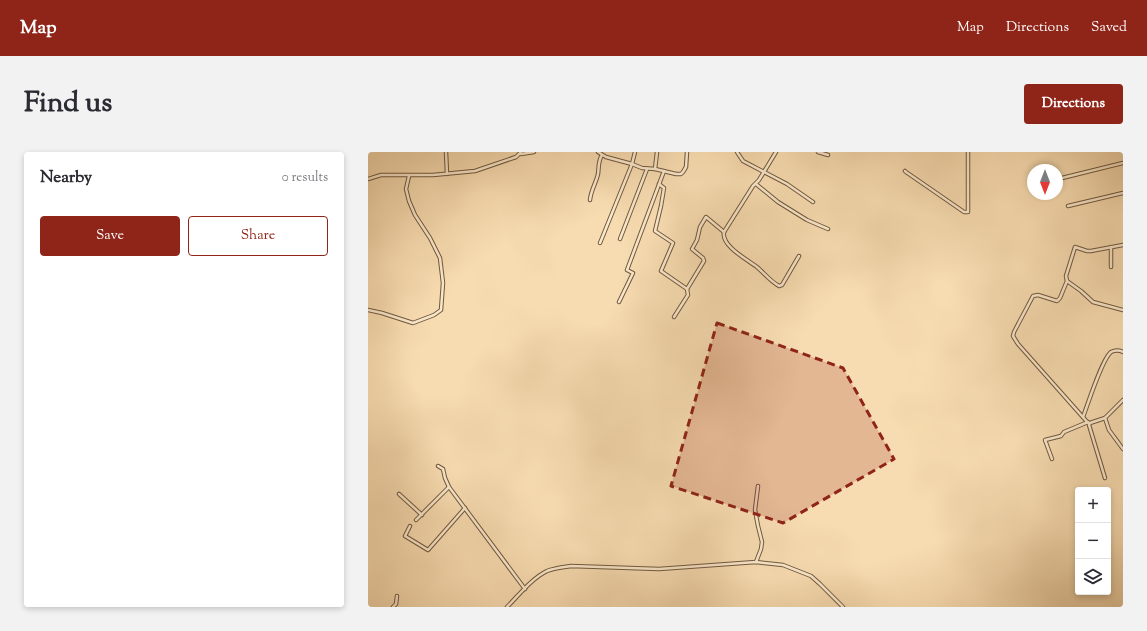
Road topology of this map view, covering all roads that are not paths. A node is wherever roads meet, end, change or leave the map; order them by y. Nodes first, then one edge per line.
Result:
1 (446, 152) edge
2 (534, 152) edge
3 (598, 152) edge
4 (636, 152) edge
5 (657, 152) edge
6 (687, 152) edge
7 (737, 152) edge
8 (776, 152) edge
9 (818, 152) edge
10 (968, 152) edge
11 (521, 153) edge
12 (602, 155) junction
13 (828, 155) dead end
14 (1123, 163) edge
15 (632, 164) junction
16 (647, 169) junction
17 (656, 169) junction
18 (664, 170) junction
19 (906, 171) dead end
20 (763, 172) junction
21 (447, 174) junction
22 (409, 176) junction
23 (1063, 178) edge
24 (368, 179) edge
25 (659, 184) junction
26 (756, 184) junction
27 (1123, 193) edge
28 (590, 200) dead end
29 (813, 202) dead end
30 (1068, 206) dead end
31 (828, 229) dead end
32 (724, 232) junction
33 (620, 239) dead end
34 (600, 244) dead end
35 (1123, 245) edge
36 (1111, 248) junction
37 (799, 256) dead end
38 (1111, 267) dead end
39 (1067, 281) junction
40 (687, 289) junction
41 (619, 302) dead end
42 (368, 310) edge
43 (1123, 310) edge
44 (674, 317) dead end
45 (1123, 352) edge
46 (1123, 400) edge
47 (1083, 417) junction
48 (1105, 418) junction
49 (1089, 423) junction
50 (1123, 449) edge
51 (1052, 459) dead end
52 (438, 466) dead end
53 (1105, 478) dead end
54 (758, 486) dead end
55 (449, 487) junction
56 (399, 494) dead end
57 (465, 508) junction
58 (422, 515) junction
59 (416, 520) dead end
60 (410, 526) dead end
61 (756, 562) junction
62 (525, 589) junction
63 (397, 596) dead end
64 (393, 607) edge
65 (506, 607) edge
66 (844, 607) edge

1 - 21 street
2 - 11 street
3 - 12 street
4 - 15 street
5 - 17 street
6 - 18 street
7 - 20 street
8 - 20 street
9 - 13 street
10 - 19 street
11 - 21 street
12 - 15 street
12 - 28 street
14 - 23 street
15 - 16 street
15 - 34 street
16 - 17 street
16 - 33 street
17 - 18 street
18 - 25 street
20 - 26 street
20 - 29 street
21 - 22 street
22 - 24 street
22 - 42 street
25 - 40 street
25 - 41 street
26 - 31 street
26 - 32 street
27 - 30 street
32 - 37 street
32 - 40 street
35 - 36 street
36 - 38 street
36 - 39 street
39 - 43 street
39 - 47 street
40 - 44 street
45 - 47 street
46 - 48 street
47 - 49 street
48 - 49 street
48 - 50 street
49 - 51 street
49 - 53 street
52 - 55 street
54 - 61 street
55 - 57 street
55 - 58 street
56 - 58 street
57 - 60 street
57 - 62 street
58 - 59 street
61 - 62 street
61 - 66 street
62 - 65 street
63 - 64 street

